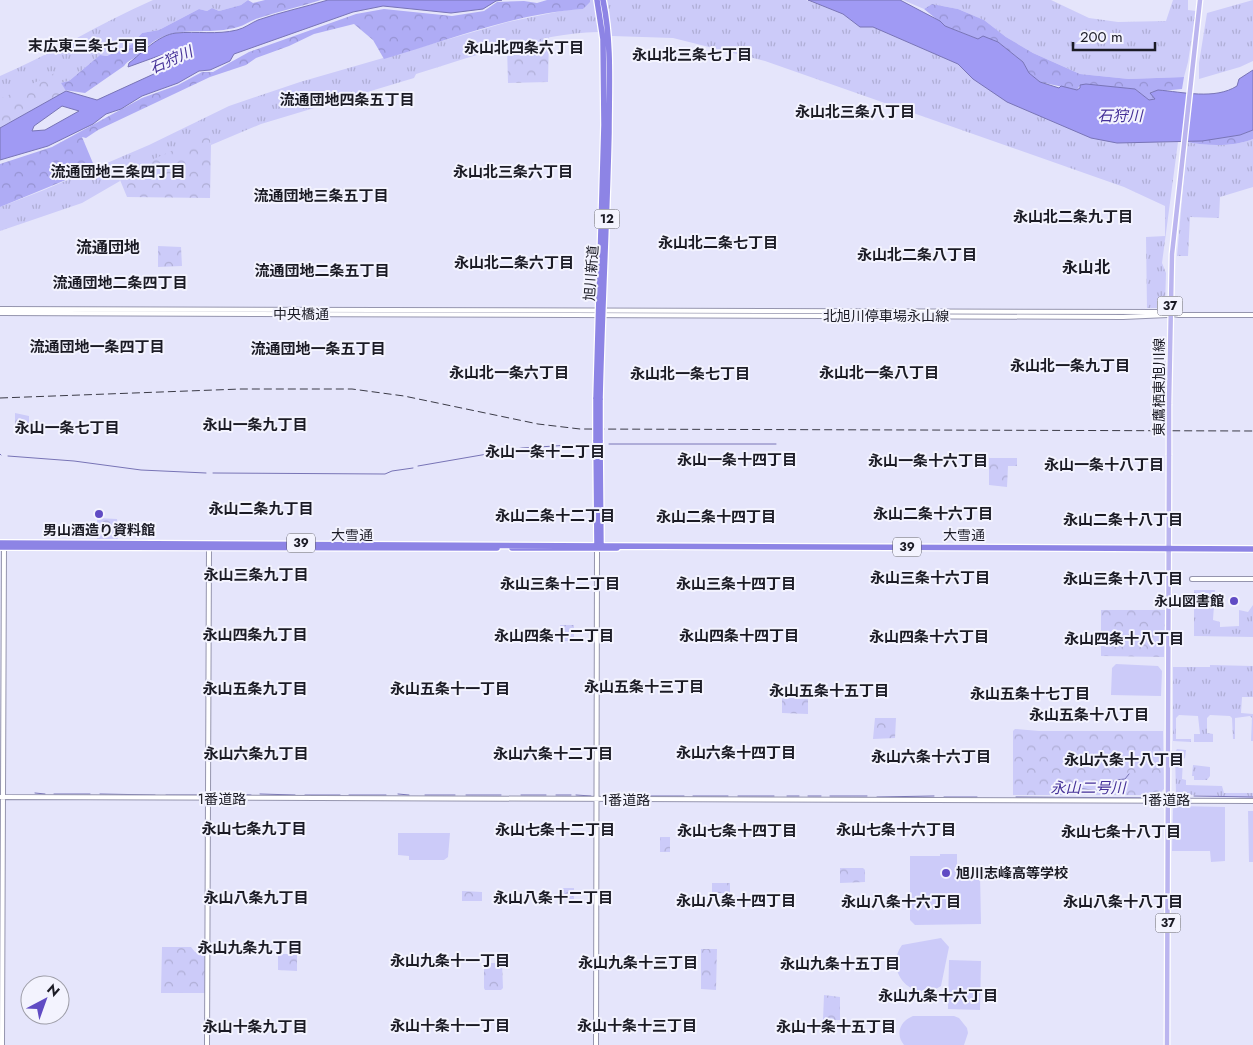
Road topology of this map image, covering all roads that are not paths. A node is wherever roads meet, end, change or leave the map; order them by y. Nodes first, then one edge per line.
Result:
1 (597, 0) edge
2 (604, 0) edge
3 (1200, 0) edge
4 (605, 26) junction
5 (0, 309) edge
6 (210, 312) junction
7 (0, 313) edge
8 (599, 313) junction
9 (1170, 314) junction
10 (1253, 315) edge
11 (2, 545) edge
12 (209, 545) junction
13 (599, 546) junction
14 (1170, 548) junction
15 (1253, 548) edge
16 (1192, 579) dead end
17 (1253, 579) edge
18 (1, 797) edge
19 (209, 798) junction
20 (597, 799) junction
21 (1168, 800) junction
22 (1253, 801) edge
23 (2, 1045) edge
24 (208, 1045) edge
25 (596, 1045) edge
26 (1167, 1045) edge

1 - 4 highway, 旭川新道 / 12
2 - 4 highway, 旭川新道 / 12
3 - 9 main road, 東鷹栖東旭川線 / 37
4 - 8 highway, 旭川新道 / 12
5 - 6 street, 中央橋通
6 - 7 street, 中央橋通
6 - 8 street, 中央橋通
8 - 9 street, 北旭川停車場永山線
8 - 13 highway, 旭川新道 / 12, bridge
9 - 10 street, 北旭川停車場永山線
9 - 14 main road, 東鷹栖東旭川線 / 37, bridge
11 - 12 highway, 大雪通 / 39
11 - 18 street
12 - 13 highway, 大雪通 / 39
12 - 19 street
13 - 14 highway, 大雪通 / 39
13 - 20 street
14 - 15 highway, 大雪通 / 39
14 - 21 main road, 東鷹栖東旭川線 / 37
16 - 17 street
18 - 19 street, 1番道路
18 - 23 street
19 - 20 street, 1番道路
19 - 24 street
20 - 21 street, 1番道路
20 - 25 street
21 - 22 street, 1番道路
21 - 26 main road, 東鷹栖東旭川線 / 37

